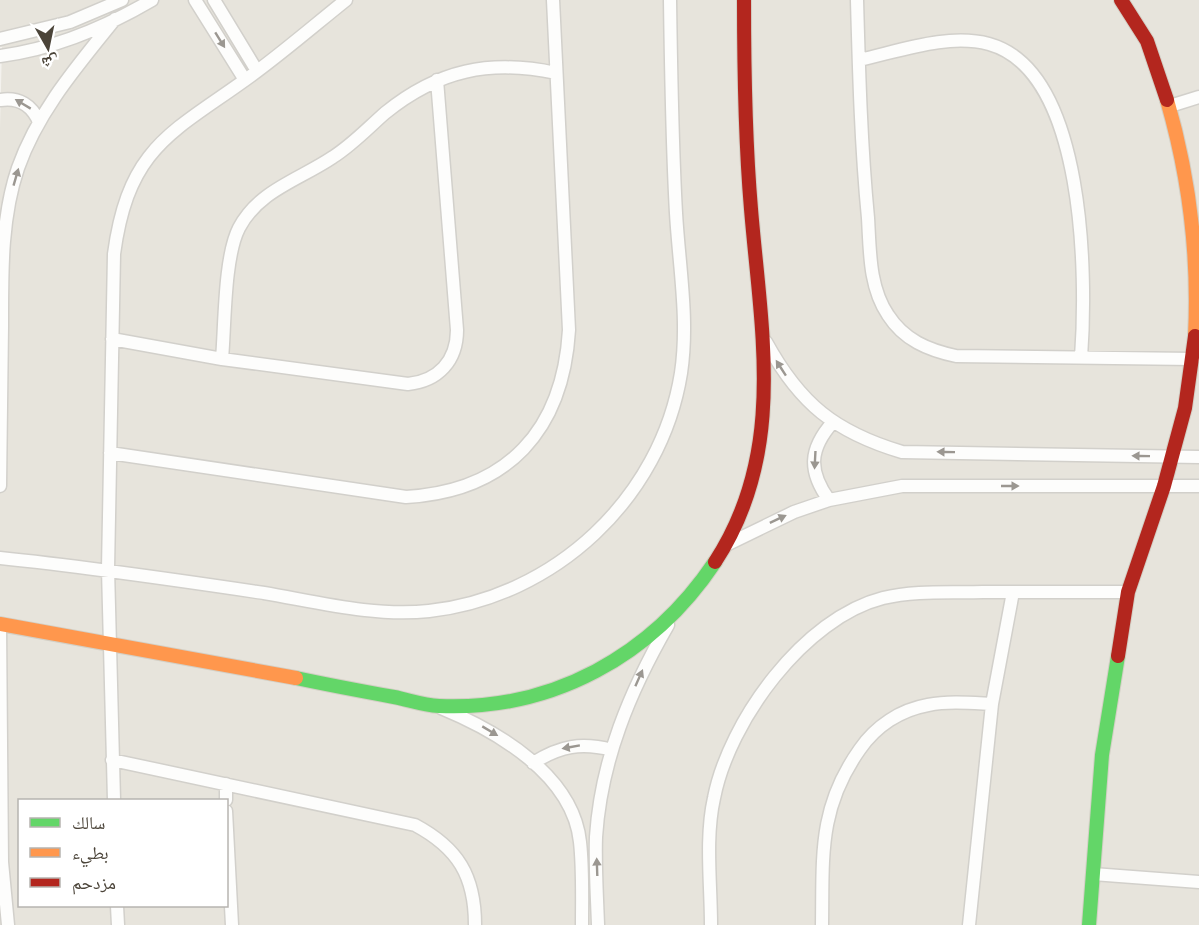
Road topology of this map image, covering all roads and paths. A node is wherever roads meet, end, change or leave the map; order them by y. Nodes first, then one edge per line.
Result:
1 (122, 0) edge
2 (152, 0) edge
3 (195, 0) edge
4 (214, 0) edge
5 (346, 0) edge
6 (553, 0) edge
7 (670, 0) edge
8 (744, 0) edge
9 (857, 0) edge
10 (1121, 0) edge
11 (115, 19) junction
12 (0, 39) edge
13 (0, 56) edge
14 (859, 60) junction
15 (257, 71) junction
16 (556, 74) junction
17 (245, 80) junction
18 (437, 80) junction
19 (1199, 97) edge
20 (0, 100) edge
21 (1170, 106) junction
22 (39, 123) junction
23 (763, 337) junction
24 (112, 339) junction
25 (1081, 358) junction
26 (222, 359) junction
27 (1193, 359) junction
28 (833, 422) junction
29 (110, 453) junction
30 (1172, 457) junction
31 (1199, 457) edge
32 (0, 486) edge
33 (1164, 486) junction
34 (1199, 486) edge
35 (829, 500) junction
36 (726, 545) junction
37 (0, 558) edge
38 (108, 569) junction
39 (1013, 592) junction
40 (1128, 592) junction
41 (670, 621) junction
42 (0, 625) edge
43 (108, 640) junction
44 (993, 704) junction
45 (437, 706) junction
46 (612, 750) junction
47 (112, 760) junction
48 (533, 763) junction
49 (226, 784) junction
50 (114, 799) edge
51 (226, 799) edge
52 (228, 857) edge
53 (1093, 874) junction
54 (1199, 882) edge
55 (117, 907) edge
56 (8, 925) edge
57 (118, 925) edge
58 (231, 925) edge
59 (475, 925) edge
60 (582, 925) edge
61 (598, 925) edge
62 (711, 925) edge
63 (822, 925) edge
64 (969, 925) edge
65 (1089, 925) edge

1 - 12 street
2 - 11 street
3 -> 17 street
4 - 15 street
5 - 15 street
6 - 16 street
7 - 38 street
8 - 23 street
9 - 14 street
10 - 21 street
11 - 13 street
11 - 22 street
14 - 25 street
14 - 25 street
15 - 17 street
16 - 18 street
16 - 29 street
17 - 24 street
18 - 26 street
18 - 26 street
19 - 21 street
22 -> 20 street
21 - 27 street
32 -> 22 street
28 -> 23 street
23 - 36 street
24 - 26 street
24 - 29 street
25 - 27 street
27 - 30 street
30 -> 28 street
28 -> 35 street
29 - 38 street
30 - 31 street
30 - 33 street
33 - 34 street
35 -> 33 street
33 - 40 street
36 -> 35 street
36 - 41 street
37 - 38 street
38 - 43 street
39 - 40 street
39 - 44 street
39 - 62 street
40 - 53 street
41 - 45 street
46 -> 41 street
42 - 43 street
42 - 56 street
43 - 45 street
43 - 47 street
44 - 63 street
44 - 64 street
45 -> 48 street
46 -> 48 street
61 -> 46 street
47 - 49 street
47 - 50 street
48 - 60 street
49 - 51 street
49 - 59 street
52 - 58 street
53 - 54 street
53 - 65 street
55 - 57 street

